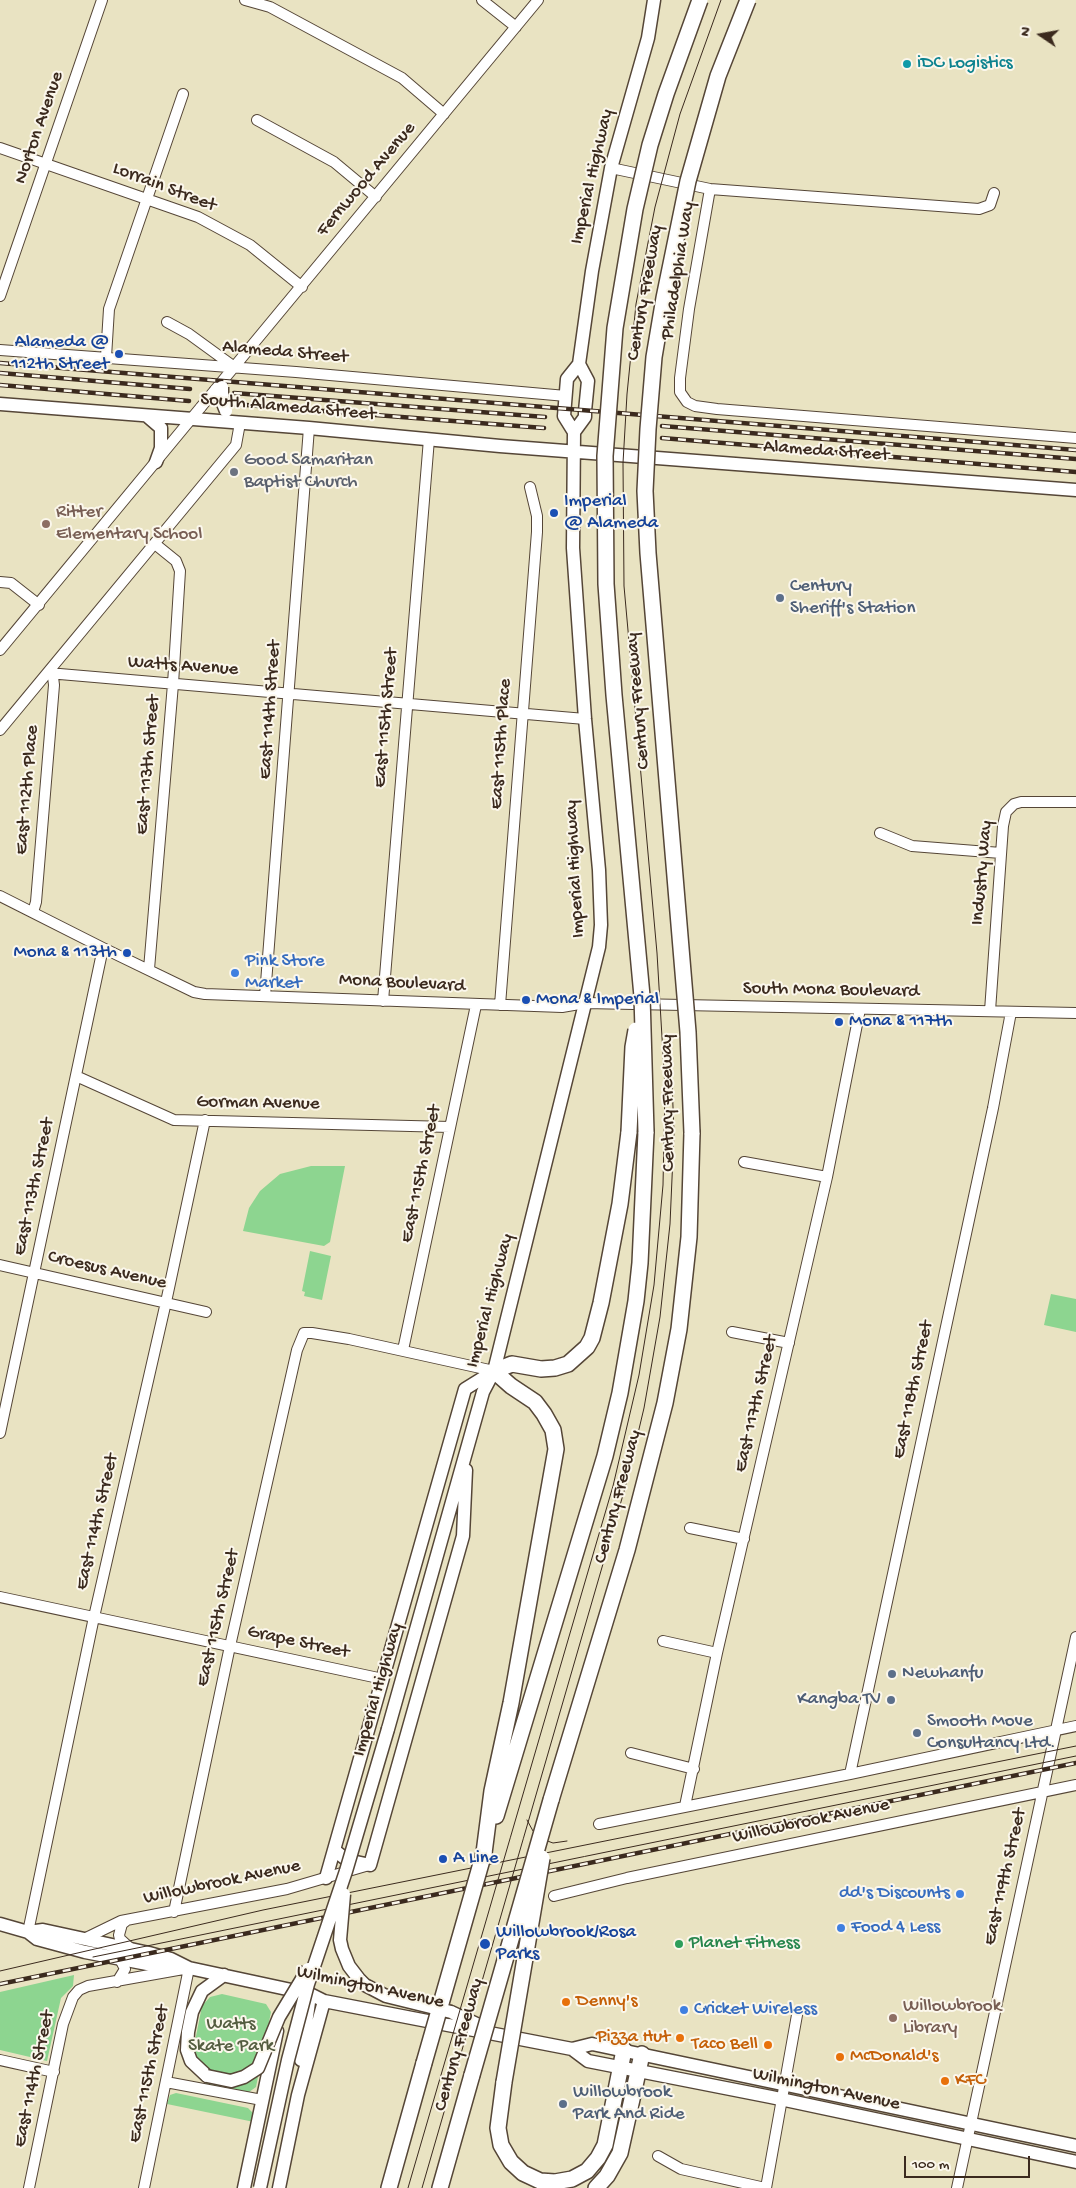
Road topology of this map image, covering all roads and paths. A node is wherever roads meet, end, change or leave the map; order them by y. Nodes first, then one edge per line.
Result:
1 (102, 0) edge
2 (482, 0) edge
3 (538, 0) edge
4 (654, 0) edge
5 (700, 0) edge
6 (748, 0) edge
7 (252, 1) edge
8 (516, 27) junction
9 (183, 94) dead end
10 (444, 114) junction
11 (257, 120) dead end
12 (0, 148) edge
13 (46, 164) junction
14 (611, 168) junction
15 (710, 189) junction
16 (994, 193) dead end
17 (376, 197) junction
18 (147, 199) junction
19 (302, 287) junction
20 (0, 296) edge
21 (167, 322) dead end
22 (0, 350) edge
23 (106, 357) junction
24 (579, 364) junction
25 (234, 367) junction
26 (220, 386) junction
27 (566, 396) junction
28 (684, 399) joint
29 (0, 404) edge
30 (144, 415) junction
31 (192, 418) junction
32 (240, 423) junction
33 (309, 428) junction
34 (574, 432) junction
35 (1076, 438) edge
36 (429, 439) junction
37 (572, 452) junction
38 (156, 462) junction
39 (530, 487) dead end
40 (1076, 490) edge
41 (155, 544) junction
42 (0, 582) edge
43 (39, 605) junction
44 (0, 650) edge
45 (48, 673) junction
46 (173, 684) junction
47 (290, 693) junction
48 (406, 703) junction
49 (522, 713) junction
50 (585, 718) junction
51 (0, 730) edge
52 (1076, 802) edge
53 (880, 833) dead end
54 (1001, 853) junction
55 (0, 896) edge
56 (33, 912) junction
57 (103, 948) junction
58 (149, 969) junction
59 (265, 996) junction
60 (642, 996) junction
61 (383, 1001) junction
62 (585, 1003) junction
63 (476, 1005) junction
64 (500, 1005) junction
65 (860, 1009) junction
66 (990, 1011) junction
67 (1011, 1012) junction
68 (1076, 1013) edge
69 (76, 1076) junction
70 (205, 1120) junction
71 (450, 1127) junction
72 (744, 1162) dead end
73 (827, 1177) junction
74 (0, 1265) edge
75 (35, 1273) junction
76 (166, 1302) junction
77 (206, 1312) dead end
78 (732, 1332) dead end
79 (789, 1343) junction
80 (403, 1350) junction
81 (494, 1371) junction
82 (0, 1433) edge
83 (467, 1448) junction
84 (690, 1528) dead end
85 (744, 1539) junction
86 (0, 1597) edge
87 (94, 1617) junction
88 (1076, 1638) edge
89 (663, 1641) dead end
90 (230, 1646) junction
91 (717, 1653) junction
92 (383, 1679) junction
93 (1076, 1726) edge
94 (1056, 1729) junction
95 (631, 1753) dead end
96 (694, 1769) junction
97 (850, 1774) junction
98 (1076, 1785) edge
99 (1043, 1792) junction
100 (551, 1800) junction
101 (685, 1806) junction
102 (493, 1812) junction
103 (599, 1824) dead end
104 (334, 1850) junction
105 (370, 1865) junction
106 (346, 1871) junction
107 (326, 1878) junction
108 (554, 1896) dead end
109 (174, 1912) junction
110 (127, 1920) junction
111 (0, 1924) edge
112 (33, 1935) junction
113 (84, 1939) junction
114 (132, 1950) junction
115 (317, 1954) junction
116 (120, 1959) junction
117 (189, 1968) junction
118 (224, 1976) junction
119 (117, 1982) junction
120 (286, 1989) junction
121 (310, 1994) junction
122 (324, 2001) junction
123 (798, 2015) dead end
124 (501, 2035) junction
125 (572, 2049) junction
126 (624, 2050) junction
127 (642, 2054) junction
128 (0, 2060) edge
129 (621, 2067) junction
130 (638, 2071) junction
131 (54, 2072) junction
132 (166, 2082) junction
133 (784, 2084) junction
134 (298, 2095) junction
135 (781, 2099) junction
136 (262, 2100) junction
137 (971, 2124) junction
138 (968, 2138) junction
139 (1076, 2146) edge
140 (658, 2156) dead end
141 (1076, 2162) edge
142 (29, 2188) edge
143 (144, 2188) edge
144 (244, 2188) edge
145 (260, 2188) edge
146 (279, 2188) edge
147 (389, 2188) edge
148 (440, 2188) edge
149 (596, 2188) edge
150 (766, 2188) edge
151 (957, 2188) edge

1 - 13 street, Norton Avenue
2 - 8 street
3 - 8 street, Fernwood Avenue
4 - 14 main road, Imperial Highway
5 - 60 highway, Century Freeway, bridge
6 - 100 highway, Century Freeway, bridge
7 - 10 street
8 - 10 street, Fernwood Avenue
9 - 18 street
10 - 17 street, Fernwood Avenue
11 - 17 street
12 - 13 street, Lorrain Street
13 - 18 street, Lorrain Street
13 - 20 street, Norton Avenue
14 - 15 street, Philadelphia Way
14 - 24 main road, Imperial Highway
15 - 16 street
15 - 28 street, Philadelphia Way
17 - 19 street, Fernwood Avenue
18 - 19 street, Lorrain Street
18 - 23 street
19 - 25 street, Fernwood Avenue
21 - 25 street
22 - 23 street, Alameda Street
23 - 25 street, Alameda Street
24 - 27 main road, Imperial Highway
24 - 34 main road, Imperial Highway
25 - 26 street, Fernwood Avenue
25 - 27 street, Alameda Street
26 - 31 street, Fernwood Avenue, bridge
26 - 32 main road, bridge
27 - 34 main road, Imperial Highway
28 - 35 street, Alameda Street
29 - 30 main road, South Alameda Street
30 - 31 main road, South Alameda Street
30 - 38 main road
31 - 32 main road, South Alameda Street
31 - 38 street, Fernwood Avenue
32 - 33 main road, South Alameda Street
32 - 41 street
33 - 36 main road, South Alameda Street
33 - 47 street, East 114th Street
34 - 37 main road, Imperial Highway
36 - 37 main road, South Alameda Street
36 - 48 street, East 115th Street
37 - 40 main road, Alameda Street
37 - 50 main road, Imperial Highway
38 - 43 street, Fernwood Avenue
39 - 49 street, East 115th Place
41 - 45 street
41 - 46 street, East 113th Street
42 - 43 street
43 - 44 street, Fernwood Avenue
45 - 46 street, Watts Avenue
45 - 51 street
45 - 56 street, East 112th Place
46 - 47 street, Watts Avenue
46 - 58 street, East 113th Street
47 - 48 street, Watts Avenue
47 - 59 street, East 114th Street
48 - 49 street, Watts Avenue
48 - 61 street, East 115th Street
49 - 50 street, Watts Avenue
49 - 64 street, East 115th Place
50 - 62 main road, Imperial Highway
52 - 54 street, Industry Way
53 - 54 street
54 - 66 street, Industry Way
55 - 56 street, Mona Boulevard
56 - 57 street, Mona Boulevard
57 - 58 street, Mona Boulevard
57 - 69 street, East 113th Street
58 - 59 street, Mona Boulevard
59 - 61 street, Mona Boulevard
60 - 81 highway, bridge
60 - 102 highway, Century Freeway, bridge
61 - 63 street, Mona Boulevard
62 - 64 street, Mona Boulevard
62 - 65 street, South Mona Boulevard
62 - 81 main road, Imperial Highway
63 - 64 street, Mona Boulevard
63 - 71 street, East 115th Street
65 - 66 street, South Mona Boulevard
65 - 73 street, East 117th Street
66 - 67 street, South Mona Boulevard
67 - 68 street, South Mona Boulevard
67 - 97 street, East 118th Street
69 - 70 street, Gorman Avenue
69 - 75 street, East 113th Street
70 - 71 street, Gorman Avenue
70 - 76 street, East 114th Street
71 - 80 street, East 115th Street
72 - 73 street
73 - 79 street, East 117th Street
74 - 75 street, Croesus Avenue
75 - 76 street, Croesus Avenue
75 - 82 street, East 113th Street
76 - 77 street, Croesus Avenue
76 - 87 street, East 114th Street
78 - 79 street
79 - 85 street, East 117th Street
80 - 81 street
80 - 90 street, East 115th Street
81 - 83 main road, Imperial Highway
81 - 92 main road
81 - 102 highway
83 - 105 main road
83 - 106 main road, Imperial Highway, bridge
84 - 85 street
85 - 91 street, East 117th Street
86 - 87 street, Grape Street
87 - 90 street, Grape Street
87 - 112 street, East 114th Street
88 - 94 street, East 119th Street
89 - 91 street
90 - 92 street, Grape Street
90 - 109 street, East 115th Street
91 - 96 street, East 117th Street
92 - 104 main road
93 - 94 street, Willowbrook Avenue
94 - 97 street, Willowbrook Avenue
94 - 99 street, East 119th Street
95 - 96 street
96 - 101 street, East 117th Street
97 - 101 street, Willowbrook Avenue
98 - 99 street, Willowbrook Avenue
99 - 108 street, Willowbrook Avenue
99 - 137 street, East 119th Street
100 - 129 highway, bridge
100 - 148 highway, Century Freeway, bridge
101 - 103 street, Willowbrook Avenue
102 - 147 highway, Century Freeway, bridge
104 - 105 main road
104 - 107 main road
105 - 107 street, Willowbrook Avenue
106 - 115 main road, Imperial Highway, bridge
106 - 124 main road, bridge
107 - 109 street, Willowbrook Avenue
109 - 110 street, Willowbrook Avenue
110 - 113 street, Willowbrook Avenue
110 - 114 street
111 - 112 main road, Wilmington Avenue
112 - 113 main road, Wilmington Avenue
112 - 116 main road, Wilmington Avenue
113 - 114 main road, Wilmington Avenue
114 - 117 main road, Wilmington Avenue
115 - 118 main road, bridge
115 - 145 main road, Imperial Highway, bridge
116 - 117 main road, Wilmington Avenue
116 - 119 street
117 - 118 main road, Wilmington Avenue
117 - 119 street, East 114th Street
117 - 132 street, East 115th Street
118 - 120 main road, Wilmington Avenue
119 - 131 street, East 114th Street
120 - 121 main road, Wilmington Avenue
120 - 136 main road
121 - 122 main road, Wilmington Avenue
121 - 134 main road
122 - 124 main road, Wilmington Avenue
122 - 134 main road
123 - 133 street
124 - 125 main road, Wilmington Avenue
125 - 126 main road, Wilmington Avenue
125 - 129 main road, Wilmington Avenue
126 - 127 main road, Wilmington Avenue
126 - 129 highway
127 - 130 highway
127 - 133 main road, Wilmington Avenue
128 - 131 street
129 - 130 main road, Wilmington Avenue
130 - 135 main road, Wilmington Avenue
130 - 149 highway
131 - 142 street, East 114th Street
132 - 136 street
132 - 143 street, East 115th Street
133 - 135 street
133 - 137 main road, Wilmington Avenue
134 - 146 main road
135 - 138 main road, Wilmington Avenue
135 - 150 street
136 - 144 main road
137 - 138 street, East 119th Street
137 - 139 main road, Wilmington Avenue
138 - 141 main road, Wilmington Avenue
138 - 151 street, East 119th Street
140 - 150 street

